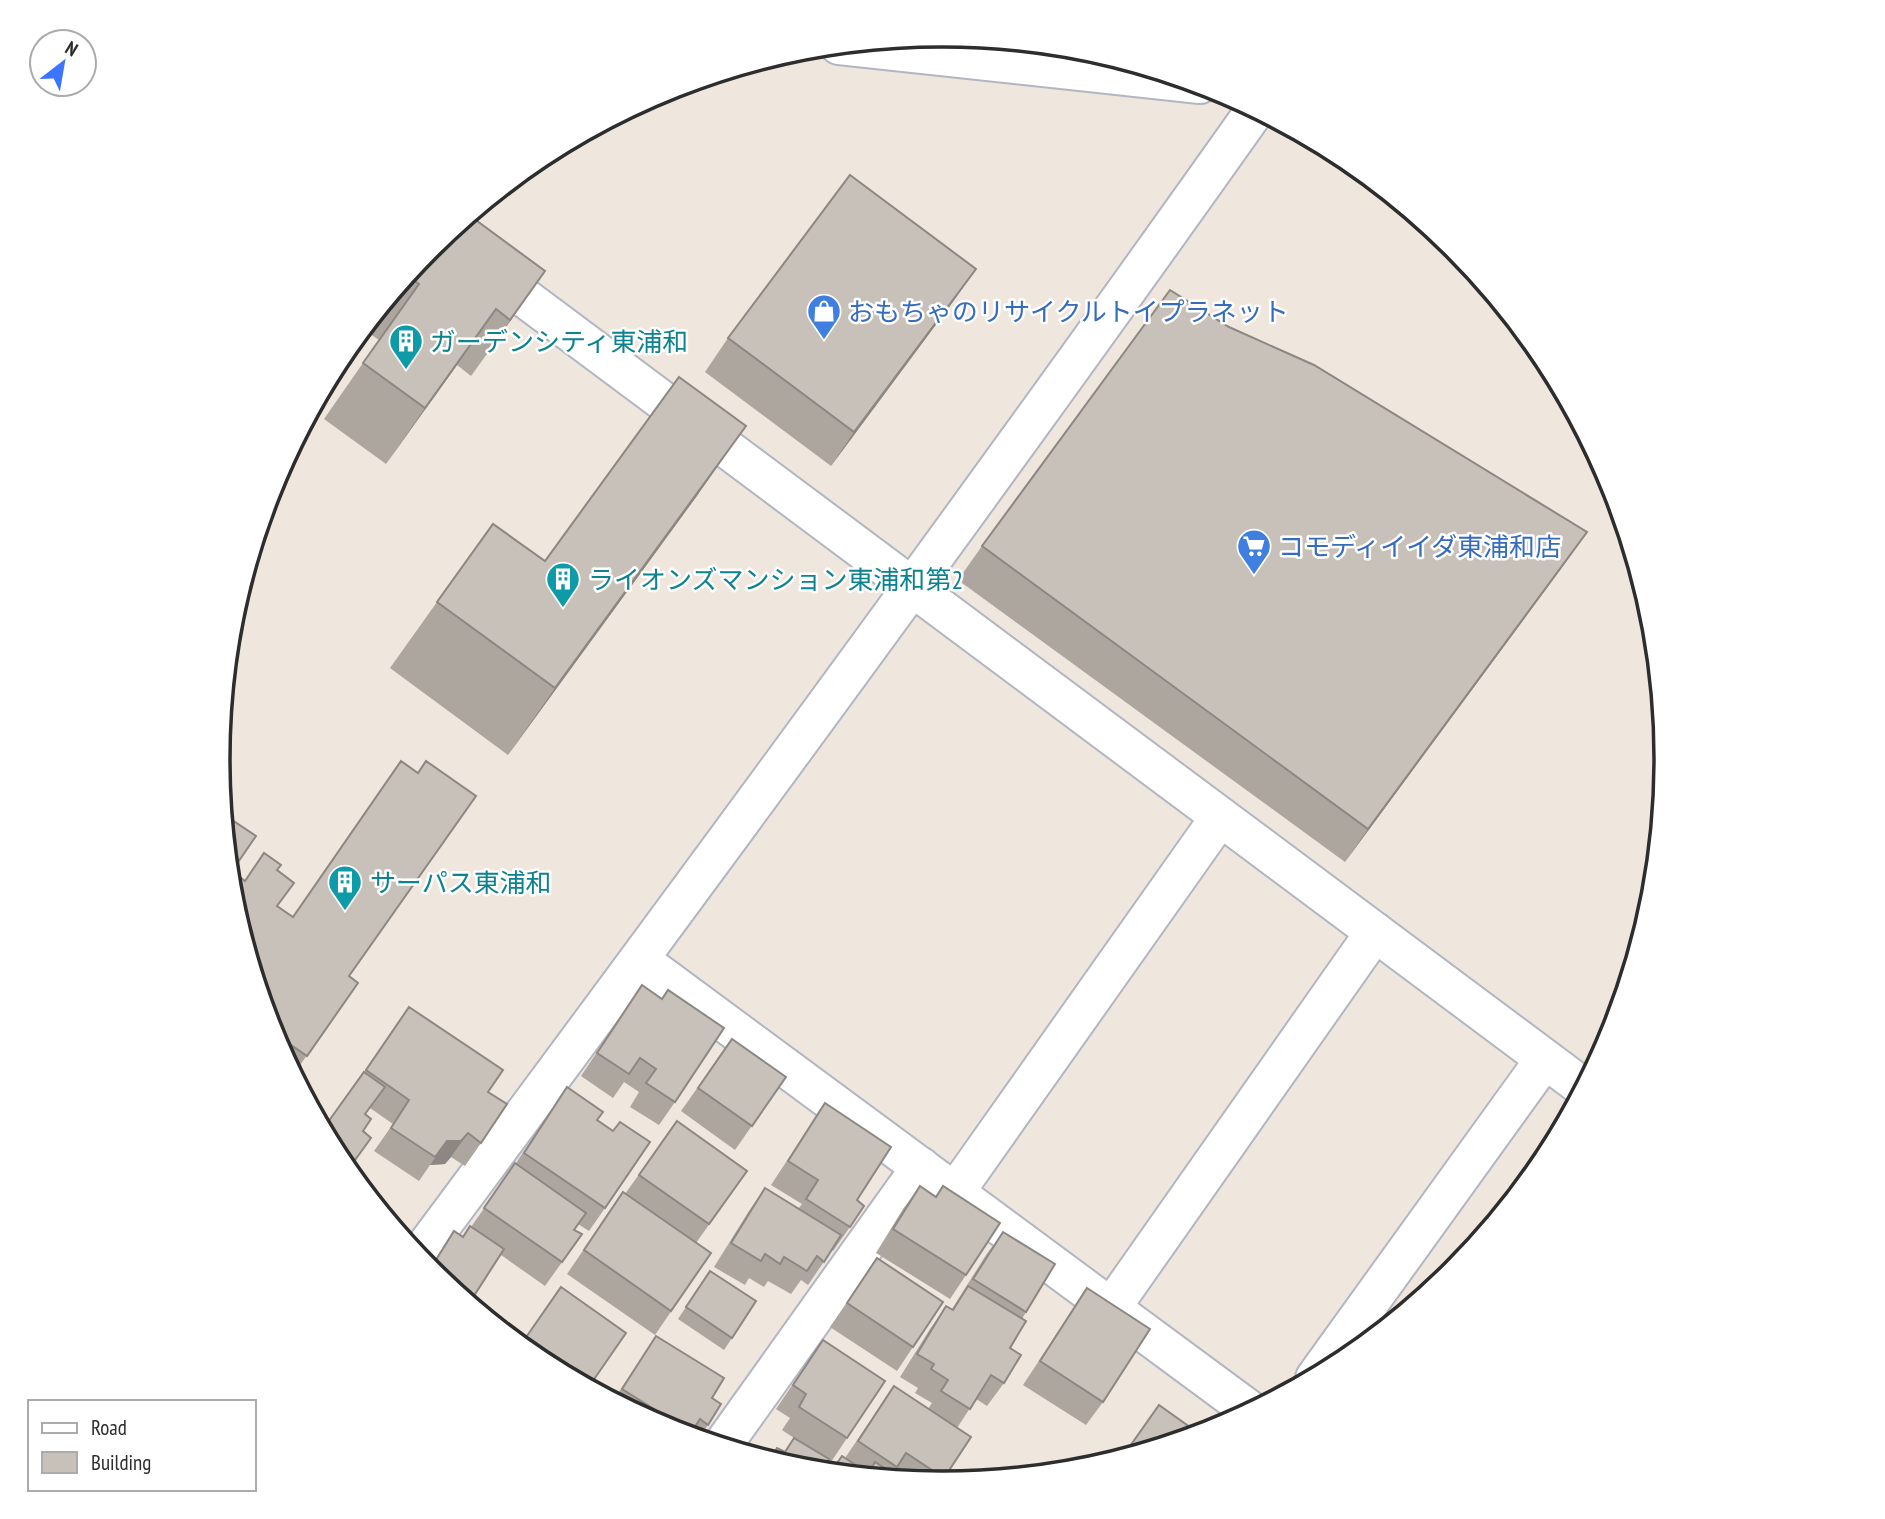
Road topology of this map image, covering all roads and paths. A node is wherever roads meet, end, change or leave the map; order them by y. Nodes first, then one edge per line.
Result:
1 (885, 50) edge
2 (1149, 78) edge
3 (1250, 117) edge
4 (452, 244) edge
5 (913, 588) junction
6 (1220, 817) junction
7 (1375, 932) junction
8 (640, 960) junction
9 (1545, 1059) junction
10 (1577, 1083) edge
11 (920, 1167) junction
12 (955, 1192) junction
13 (425, 1248) edge
14 (1111, 1308) junction
15 (1330, 1357) edge
16 (1243, 1405) edge
17 (728, 1438) edge

1 - 2 street
3 - 5 street
4 - 5 street
5 - 6 street
5 - 8 street
6 - 7 street
6 - 12 street
7 - 9 street
7 - 14 street
8 - 11 street
8 - 13 street
9 - 10 street
9 - 15 street
11 - 12 street
11 - 17 street
12 - 14 street
14 - 16 street

